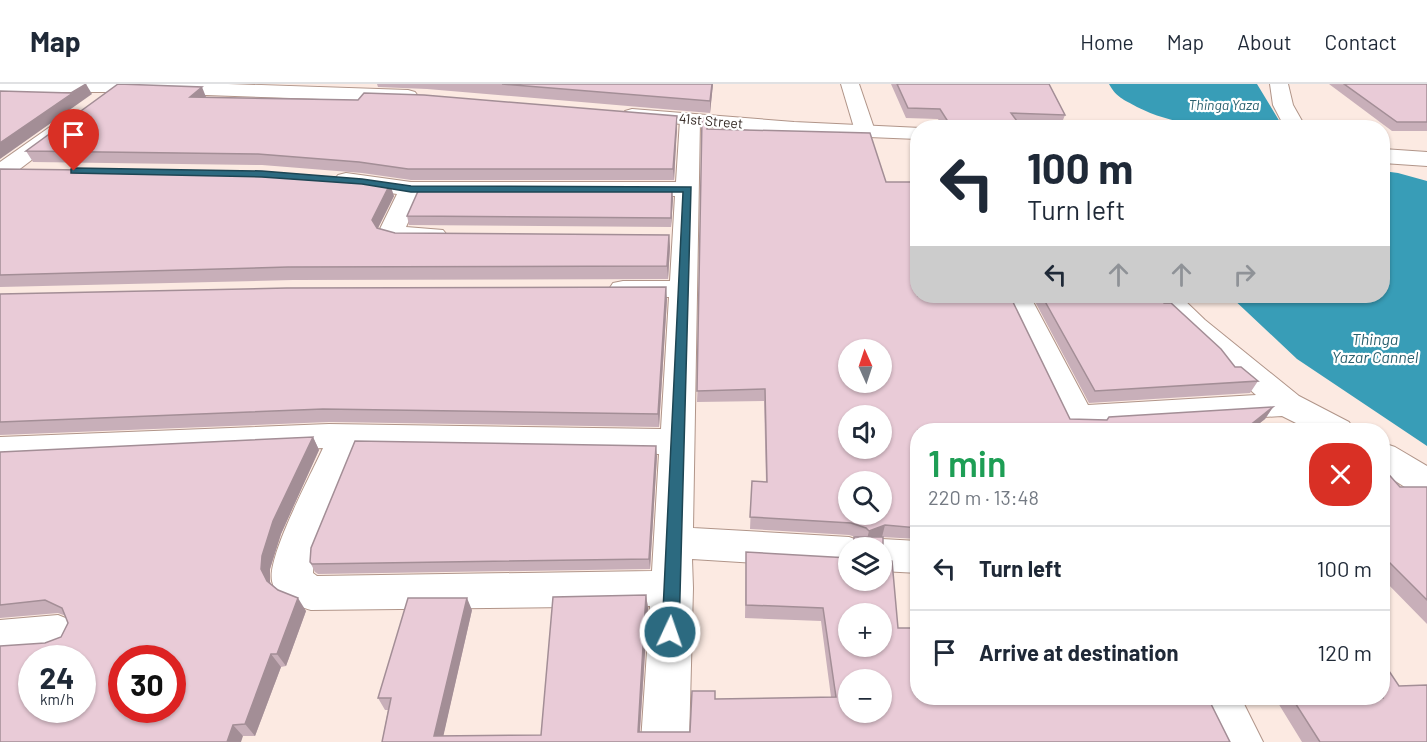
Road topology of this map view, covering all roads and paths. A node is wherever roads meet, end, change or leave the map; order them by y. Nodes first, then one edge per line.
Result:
1 (850, 84) edge
2 (1279, 84) edge
3 (52, 85) edge
4 (0, 86) edge
5 (120, 86) junction
6 (427, 97) edge
7 (610, 113) edge
8 (690, 120) junction
9 (1291, 120) edge
10 (865, 131) junction
11 (910, 133) edge
12 (1390, 156) edge
13 (1427, 159) edge
14 (39, 171) edge
15 (1, 172) edge
16 (329, 179) edge
17 (411, 189) junction
18 (688, 189) junction
19 (459, 235) edge
20 (601, 289) edge
21 (684, 289) junction
22 (1020, 303) edge
23 (1171, 303) edge
24 (1287, 404) junction
25 (1080, 423) edge
26 (1090, 423) edge
27 (1324, 423) edge
28 (346, 436) junction
29 (678, 442) junction
30 (0, 450) edge
31 (1390, 460) edge
32 (1427, 483) edge
33 (674, 542) junction
34 (838, 552) edge
35 (892, 556) edge
36 (910, 557) edge
37 (673, 588) junction
38 (58, 634) dead end
39 (0, 639) edge
40 (1220, 705) edge
41 (665, 742) edge
42 (1239, 742) edge

1 - 10 street
2 - 9 street
3 - 4 street
3 - 5 street
5 - 6 street
5 - 15 street
7 - 8 street, 41st Street
8 - 10 street, 41st Street
8 - 18 street
10 - 11 street, 41st Street
12 - 13 street
14 - 15 street
16 - 17 street
17 - 18 street
17 - 19 street
18 - 21 street
20 - 21 street
21 - 29 street
22 - 25 street
23 - 24 street
24 - 26 street
24 - 27 street
28 - 29 street
28 - 30 street
28 - 37 street
29 - 33 street
31 - 32 street
33 - 34 street
33 - 37 street
35 - 36 street
37 - 41 street
38 - 39 street
40 - 42 street

